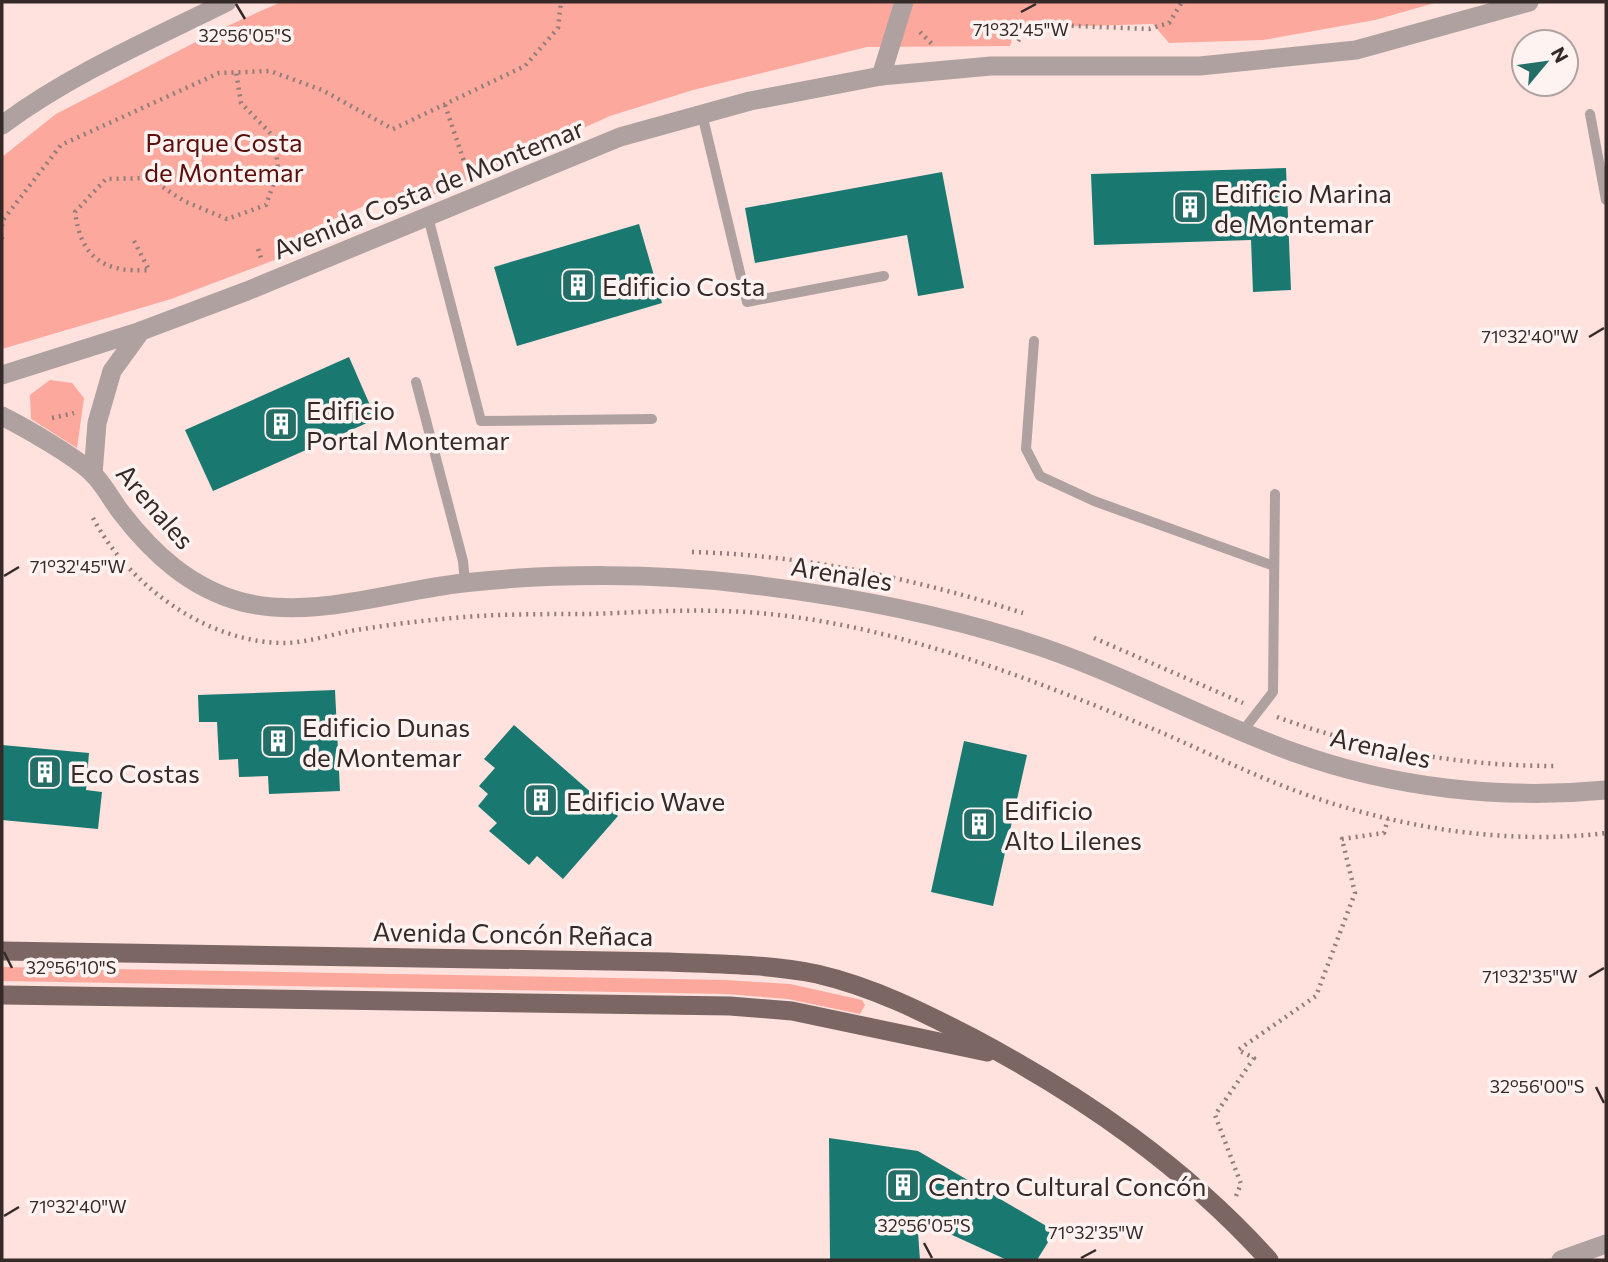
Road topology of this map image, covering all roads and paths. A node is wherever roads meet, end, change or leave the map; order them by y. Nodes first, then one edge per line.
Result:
1 (227, 2) edge
2 (561, 2) edge
3 (904, 2) edge
4 (1182, 2) edge
5 (1464, 2) edge
6 (1529, 2) edge
7 (1483, 14) junction
8 (923, 21) dead end
9 (1007, 42) dead end
10 (941, 46) dead end
11 (236, 72) junction
12 (881, 76) junction
13 (444, 105) junction
14 (702, 114) junction
15 (1590, 114) dead end
16 (2, 125) edge
17 (477, 197) junction
18 (1606, 200) edge
19 (428, 217) junction
20 (2, 226) edge
21 (134, 241) dead end
22 (884, 276) dead end
23 (141, 331) junction
24 (1034, 341) dead end
25 (2, 375) edge
26 (416, 382) dead end
27 (101, 408) junction
28 (652, 419) dead end
29 (9, 420) edge
30 (93, 474) junction
31 (1276, 494) dead end
32 (92, 514) dead end
33 (1274, 566) junction
34 (465, 583) junction
35 (1242, 732) junction
36 (1606, 790) edge
37 (1388, 819) junction
38 (1606, 833) edge
39 (2, 951) edge
40 (2, 995) edge
41 (1005, 1055) junction
42 (1228, 1216) junction
43 (1606, 1244) edge
44 (1269, 1260) edge
45 (1562, 1260) edge

1 - 16 street
2 - 13 path
3 - 12 street
4 - 9 path
5 - 7 street
6 - 7 street, Avenida Costa de Montemar
7 - 12 street, Avenida Costa de Montemar
8 - 10 path
11 - 13 path
11 - 20 path
11 - 21 path
12 - 14 street, Avenida Costa de Montemar
13 - 17 path
14 - 17 street, Avenida Costa de Montemar
14 - 22 lane
15 - 18 lane
17 - 19 street, Avenida Costa de Montemar
19 - 23 street, Avenida Costa de Montemar
19 - 28 lane
23 - 25 street, Avenida Costa de Montemar
23 - 27 street, Arenales
24 - 33 lane
26 - 34 lane
27 - 29 path
27 - 30 street, Arenales
29 - 30 street, Arenales
30 - 34 street, Arenales
31 - 33 lane
32 - 37 path
33 - 35 lane
34 - 35 street, Arenales
35 - 36 street, Arenales
37 - 38 path
37 - 42 path
39 - 41 main road, Avenida Concón Reñaca
40 - 41 main road, Avenida Concón Reñaca
41 - 42 main road, Avenida Concón Reñaca
42 - 44 main road, Avenida Concón Reñaca
43 - 45 street

